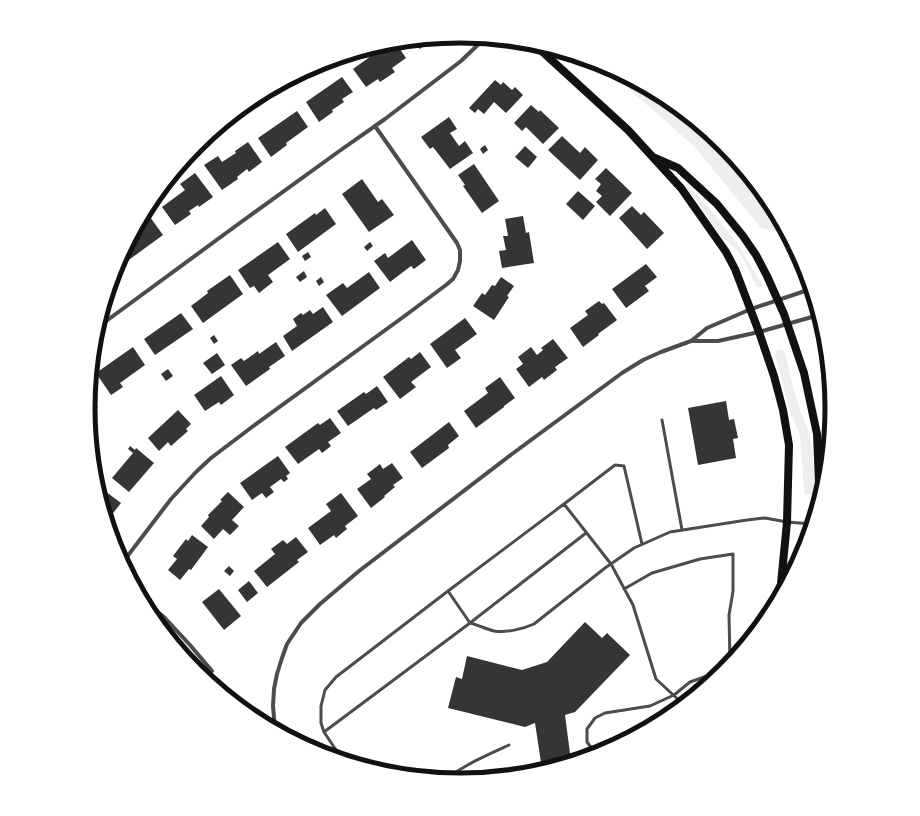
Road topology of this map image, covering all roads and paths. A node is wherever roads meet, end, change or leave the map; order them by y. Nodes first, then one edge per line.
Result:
1 (479, 44) edge
2 (544, 53) edge
3 (375, 126) junction
4 (653, 157) junction
5 (806, 291) edge
6 (778, 300) junction
7 (751, 309) junction
8 (814, 317) edge
9 (106, 321) edge
10 (788, 324) junction
11 (759, 332) junction
12 (691, 341) junction
13 (662, 420) dead end
14 (819, 472) edge
15 (564, 504) junction
16 (787, 522) junction
17 (806, 524) edge
18 (682, 530) junction
19 (586, 533) junction
20 (642, 544) junction
21 (127, 557) edge
22 (610, 564) junction
23 (781, 580) edge
24 (624, 589) junction
25 (448, 591) junction
26 (157, 612) edge
27 (470, 623) junction
28 (730, 653) edge
29 (212, 671) dead end
30 (708, 676) edge
31 (674, 695) junction
32 (679, 700) edge
33 (274, 722) edge
34 (324, 732) junction
35 (509, 745) dead end
36 (592, 748) edge
37 (337, 752) edge
38 (454, 773) edge

1 - 3 street
2 - 4 main road
3 - 9 street
3 - 21 street
4 - 6 main road
4 - 7 main road
5 - 6 street
6 - 7 street
6 - 10 main road
7 - 11 main road
7 - 12 street
8 - 10 street
10 - 11 street
10 - 14 main road
11 - 12 street
11 - 16 main road
12 - 33 street
13 - 18 lane
15 - 19 lane
15 - 20 lane
15 - 25 lane
16 - 17 lane
16 - 18 lane
16 - 23 main road
18 - 20 lane
19 - 22 lane
19 - 27 lane
20 - 22 lane
22 - 24 lane
22 - 27 lane
24 - 28 lane
24 - 31 lane
25 - 27 lane
25 - 34 lane
26 - 29 street
27 - 34 lane
30 - 31 lane
31 - 32 lane
31 - 36 lane
34 - 37 lane
35 - 38 lane

